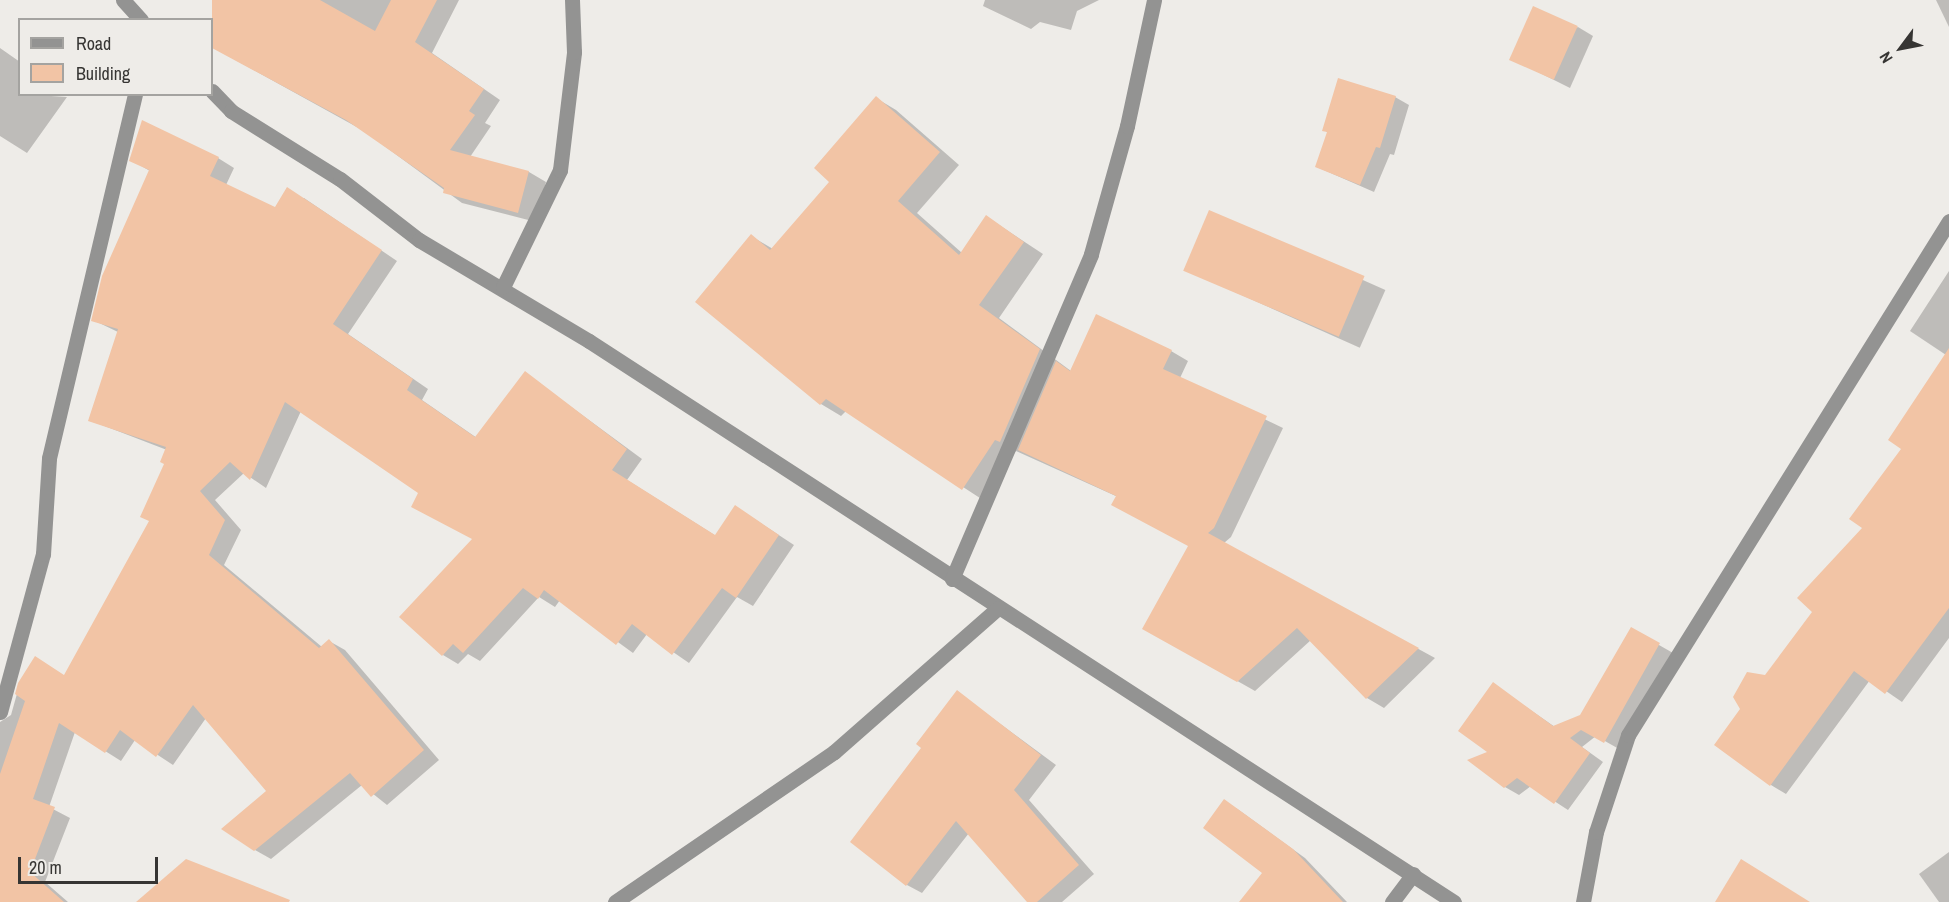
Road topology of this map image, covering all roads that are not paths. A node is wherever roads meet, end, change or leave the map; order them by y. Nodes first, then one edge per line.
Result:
1 (123, 0) edge
2 (572, 0) edge
3 (1154, 0) edge
4 (139, 18) edge
5 (213, 92) edge
6 (135, 96) edge
7 (1949, 221) edge
8 (503, 286) junction
9 (952, 579) junction
10 (998, 608) junction
11 (0, 712) edge
12 (1413, 874) junction
13 (615, 902) edge
14 (1392, 902) edge
15 (1454, 902) edge
16 (1583, 902) edge

1 - 4 street
2 - 8 street
3 - 9 street
5 - 8 street
6 - 11 street
7 - 16 street
8 - 9 street
9 - 10 street
10 - 12 street
10 - 13 street
12 - 14 street
12 - 15 street

